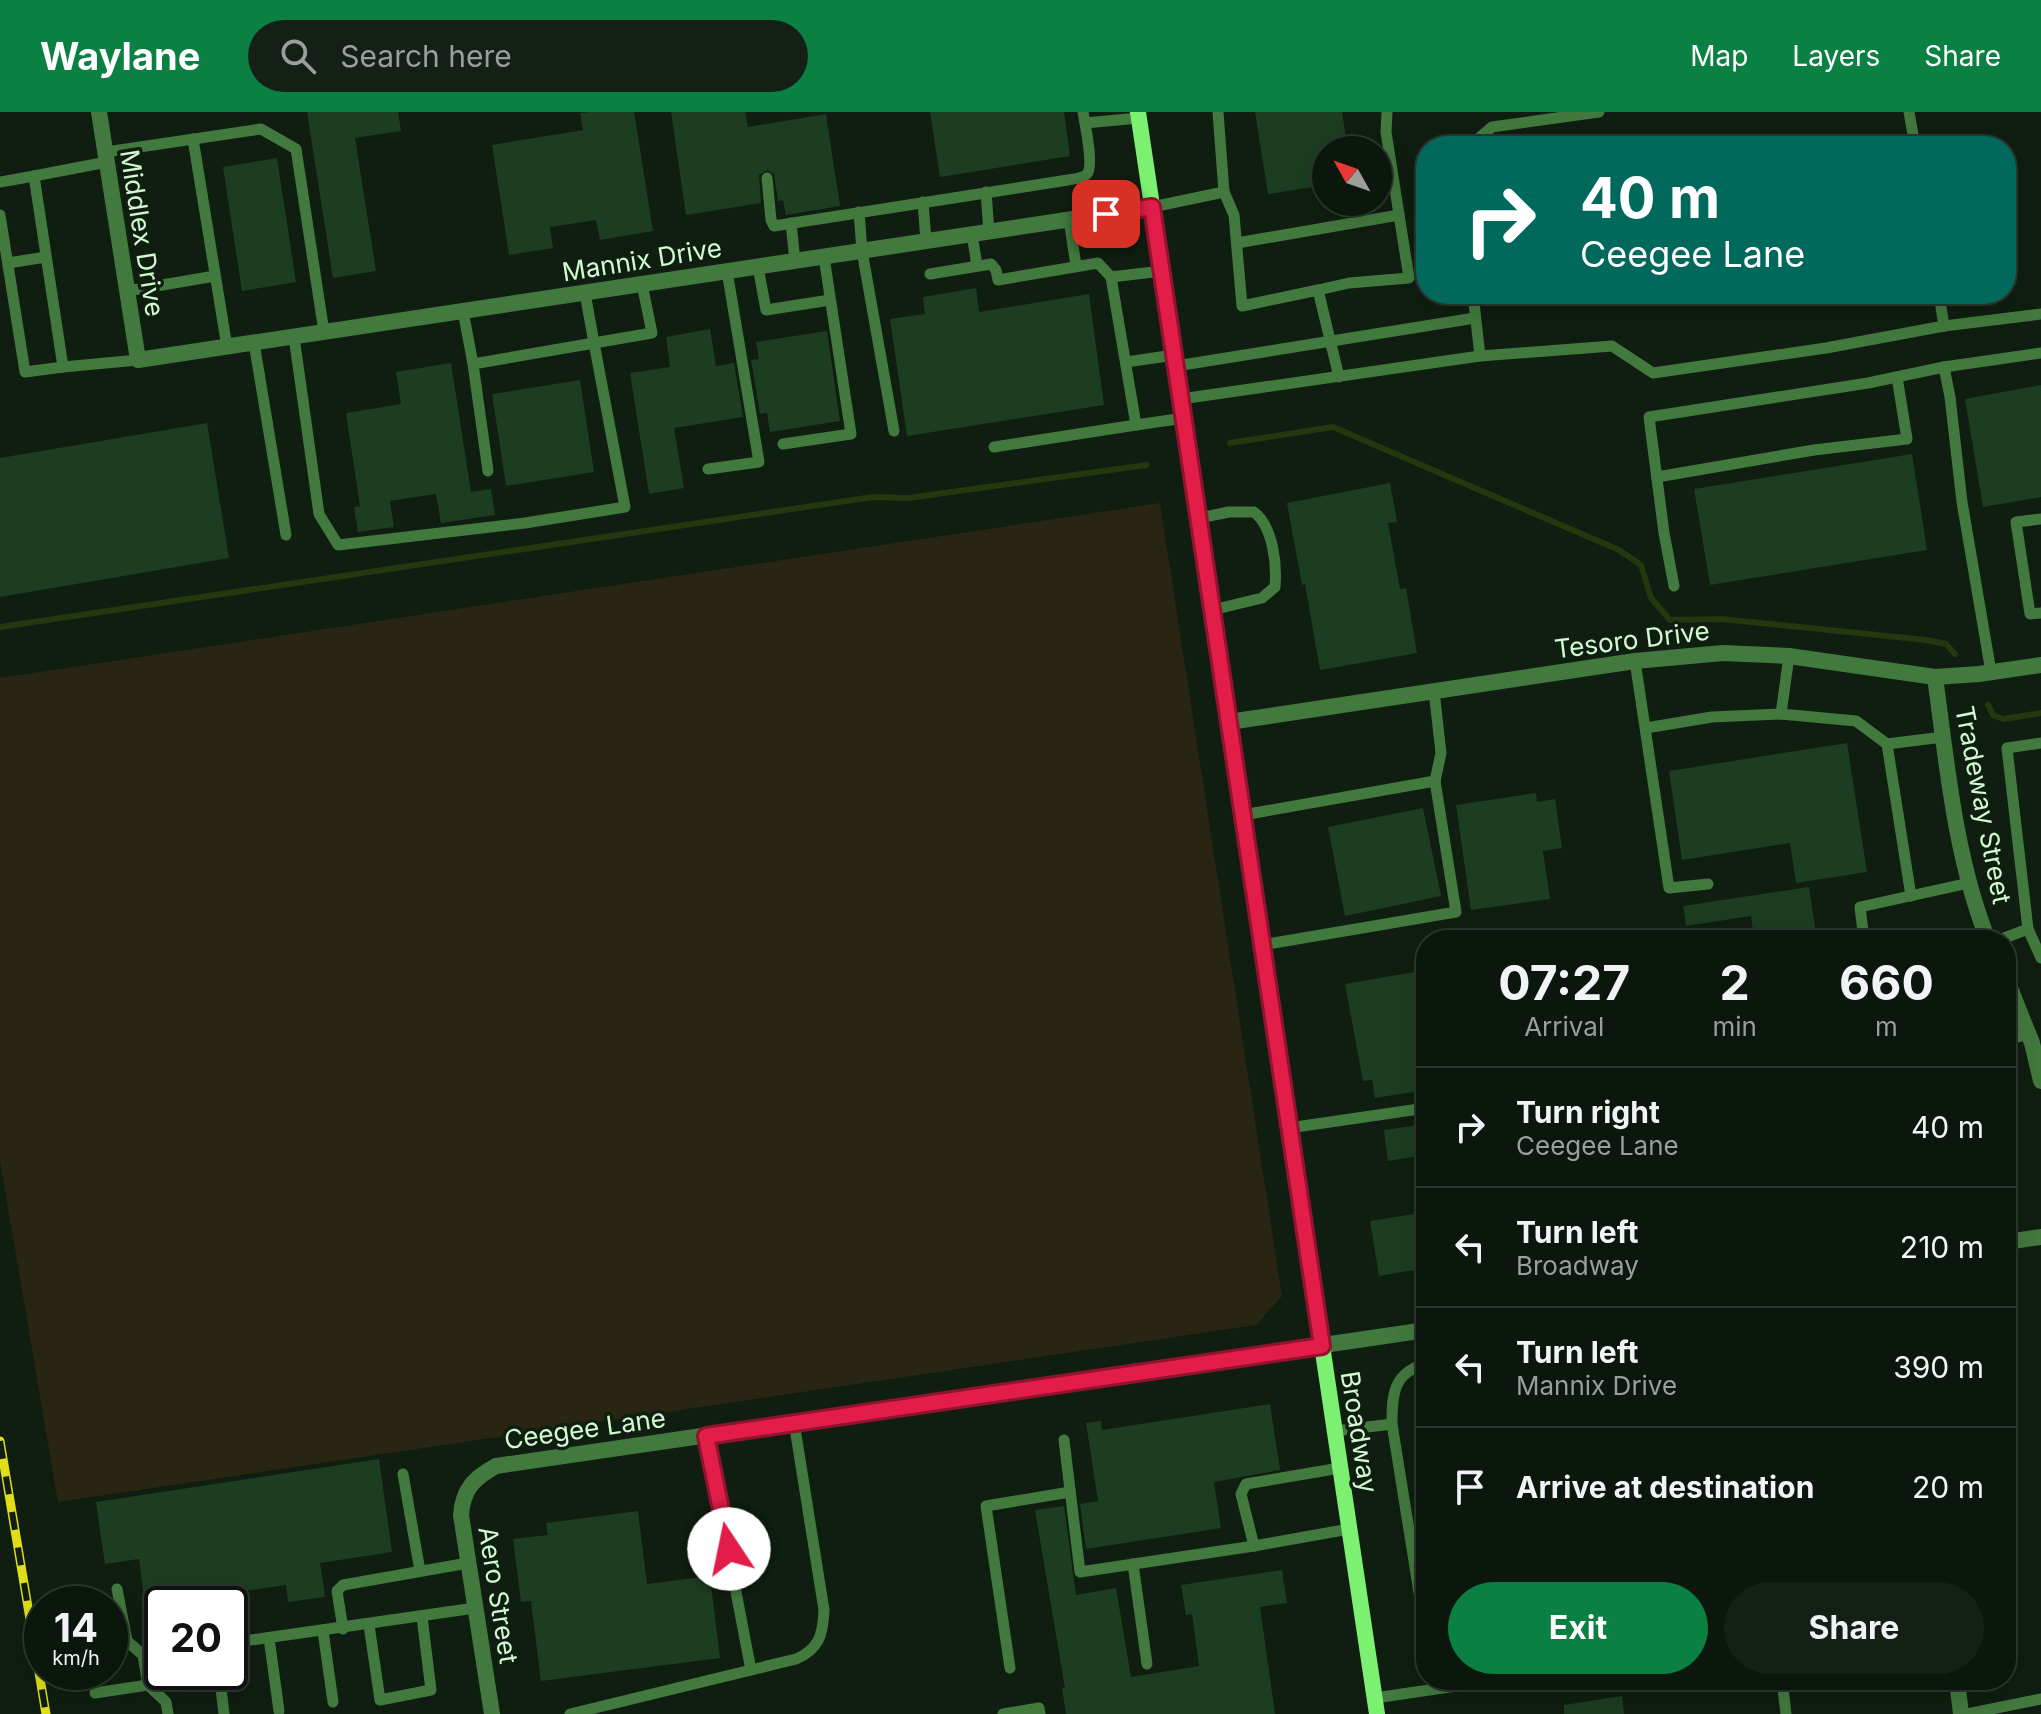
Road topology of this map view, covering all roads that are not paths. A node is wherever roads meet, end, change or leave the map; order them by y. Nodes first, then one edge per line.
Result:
1 (99, 112) edge
2 (1218, 112) edge
3 (1387, 112) edge
4 (1599, 112) edge
5 (1909, 112) edge
6 (1139, 115) edge
7 (1084, 117) edge
8 (1482, 136) edge
9 (1913, 136) edge
10 (193, 139) junction
11 (106, 157) junction
12 (34, 176) junction
13 (767, 178) dead end
14 (0, 182) edge
15 (986, 192) junction
16 (1224, 192) junction
17 (923, 202) junction
18 (1152, 207) junction
19 (859, 212) junction
20 (0, 215) edge
21 (1399, 215) junction
22 (1069, 220) junction
23 (791, 223) junction
24 (989, 232) junction
25 (972, 234) junction
26 (926, 241) junction
27 (1237, 243) junction
28 (862, 251) junction
29 (46, 257) junction
30 (824, 257) junction
31 (795, 261) junction
32 (8, 263) junction
33 (1076, 265) junction
34 (977, 266) junction
35 (758, 267) junction
36 (727, 271) junction
37 (1162, 271) junction
38 (930, 274) dead end
39 (215, 276) junction
40 (1111, 277) junction
41 (642, 284) junction
42 (1318, 290) junction
43 (127, 291) junction
44 (585, 293) junction
45 (830, 300) junction
46 (1474, 304) edge
47 (1941, 304) edge
48 (463, 311) junction
49 (2041, 314) edge
50 (1475, 318) junction
51 (1944, 326) junction
52 (324, 332) junction
53 (294, 337) junction
54 (1331, 341) junction
55 (254, 343) junction
56 (594, 343) junction
57 (227, 347) junction
58 (2041, 353) edge
59 (1480, 356) junction
60 (138, 360) junction
61 (1175, 360) junction
62 (1126, 362) junction
63 (473, 364) junction
64 (63, 367) junction
65 (1944, 367) junction
66 (1339, 377) junction
67 (1897, 377) junction
68 (1181, 399) junction
69 (1184, 418) junction
70 (1136, 425) junction
71 (894, 431) dead end
72 (783, 444) dead end
73 (994, 447) dead end
74 (708, 469) dead end
75 (488, 471) dead end
76 (1657, 477) junction
77 (1199, 518) junction
78 (2041, 519) edge
79 (286, 535) dead end
80 (1674, 586) dead end
81 (1212, 610) junction
82 (2041, 613) edge
83 (1789, 656) junction
84 (1635, 661) junction
85 (2041, 665) edge
86 (1991, 672) junction
87 (1935, 677) junction
88 (1434, 691) junction
89 (1781, 714) junction
90 (1229, 722) junction
91 (1646, 728) junction
92 (1943, 737) junction
93 (2041, 743) edge
94 (1887, 744) junction
95 (1435, 781) junction
96 (1243, 815) junction
97 (1969, 883) junction
98 (1708, 884) dead end
99 (1911, 896) junction
100 (2028, 929) junction
101 (1863, 930) edge
102 (1985, 930) edge
103 (2016, 934) edge
104 (1262, 945) junction
105 (2041, 958) edge
106 (2016, 1004) edge
107 (2029, 1034) junction
108 (2016, 1037) edge
109 (2041, 1081) edge
110 (1416, 1109) edge
111 (1289, 1128) junction
112 (2041, 1237) edge
113 (2016, 1241) edge
114 (1416, 1332) edge
115 (1322, 1346) junction
116 (1416, 1368) edge
117 (794, 1422) junction
118 (1392, 1424) junction
119 (1335, 1431) junction
120 (706, 1436) junction
121 (1064, 1440) dead end
122 (1340, 1468) junction
123 (403, 1474) dead end
124 (469, 1485) joint
125 (1070, 1492) junction
126 (1349, 1529) junction
127 (1254, 1546) junction
128 (468, 1563) junction
129 (1133, 1564) junction
130 (420, 1571) junction
131 (1416, 1574) edge
132 (475, 1608) junction
133 (422, 1617) junction
134 (369, 1625) junction
135 (343, 1629) junction
136 (323, 1631) junction
137 (269, 1638) junction
138 (248, 1641) edge
139 (128, 1642) edge
140 (143, 1655) joint
141 (144, 1661) edge
142 (1147, 1664) dead end
143 (1010, 1668) dead end
144 (751, 1670) junction
145 (144, 1686) edge
146 (153, 1690) edge
147 (221, 1690) edge
148 (1420, 1690) edge
149 (1783, 1690) edge
150 (1959, 1690) edge
151 (95, 1693) dead end
152 (2041, 1699) edge
153 (333, 1702) dead end
154 (1376, 1706) edge
155 (279, 1711) dead end
156 (168, 1714) edge
157 (224, 1714) edge
158 (492, 1714) edge
159 (570, 1714) edge
160 (1003, 1714) edge
161 (1040, 1714) edge
162 (1786, 1714) edge
163 (1964, 1714) edge

1 - 11 street, Middlex Drive
2 - 16 lane
3 - 21 lane
4 - 8 lane
5 - 9 lane
6 - 7 lane
6 - 18 main road, Broadway
7 - 15 lane
10 - 11 lane
10 - 39 lane
10 - 52 lane
11 - 12 lane
11 - 43 street, Middlex Drive
12 - 14 lane
12 - 29 lane
13 - 23 lane
15 - 17 lane
15 - 24 lane
16 - 18 lane
16 - 27 lane
17 - 19 lane
17 - 26 lane
18 - 22 street, Mannix Drive
18 - 37 main road, Broadway
19 - 23 lane
19 - 28 lane
20 - 32 lane
21 - 27 lane
21 - 42 lane
22 - 24 street, Mannix Drive
22 - 33 lane
23 - 31 lane
24 - 25 street, Mannix Drive
25 - 26 street, Mannix Drive
25 - 34 lane
26 - 28 street, Mannix Drive
27 - 42 lane
28 - 30 street, Mannix Drive
28 - 71 lane
29 - 32 lane
29 - 64 lane
30 - 31 street, Mannix Drive
30 - 45 lane
31 - 35 street, Mannix Drive
32 - 64 lane
33 - 34 lane
33 - 40 lane
34 - 38 lane
35 - 36 street, Mannix Drive
35 - 45 lane
36 - 41 street, Mannix Drive
36 - 74 lane
37 - 40 lane
37 - 61 main road, Broadway
39 - 43 lane
39 - 57 lane
40 - 62 lane
41 - 44 street, Mannix Drive
41 - 56 lane
42 - 54 lane
43 - 60 street, Middlex Drive
44 - 48 street, Mannix Drive
44 - 56 lane
45 - 72 lane
46 - 50 lane
47 - 51 lane
48 - 52 street, Mannix Drive
48 - 63 lane
49 - 51 lane
50 - 54 lane
50 - 59 lane
51 - 59 lane
52 - 53 street, Mannix Drive
53 - 55 street, Mannix Drive
53 - 56 lane
54 - 61 lane
54 - 66 lane
55 - 57 street, Mannix Drive
55 - 79 lane
56 - 63 lane
57 - 60 street, Mannix Drive
58 - 65 lane
59 - 66 lane
60 - 64 lane
61 - 62 lane
61 - 68 main road, Broadway
62 - 70 lane
63 - 75 lane
65 - 67 lane
65 - 86 lane
66 - 68 lane
67 - 76 lane
67 - 76 lane
68 - 69 main road, Broadway
69 - 70 lane
69 - 77 main road, Broadway
70 - 73 lane
76 - 80 lane
77 - 81 main road, Broadway
77 - 81 lane
78 - 82 lane
81 - 90 main road, Broadway
83 - 84 street, Tesoro Drive
83 - 87 street, Tesoro Drive
83 - 89 lane
84 - 88 street, Tesoro Drive
84 - 91 lane
85 - 86 street, Tesoro Drive
86 - 87 street, Tesoro Drive
87 - 92 street, Tradeway Street
88 - 90 street, Tesoro Drive
88 - 95 lane
89 - 91 lane
89 - 94 lane
90 - 96 main road, Broadway
91 - 98 lane
92 - 94 lane
92 - 97 street, Tradeway Street
93 - 100 lane
94 - 99 lane
95 - 96 lane
95 - 104 lane
96 - 104 main road, Broadway
97 - 99 lane
97 - 102 street, Tradeway Street
99 - 101 lane
100 - 103 lane
100 - 105 lane
104 - 111 main road, Broadway
106 - 107 street
107 - 108 lane
107 - 109 street
110 - 111 lane
111 - 115 main road, Broadway
112 - 113 street
114 - 115 street, Ceegee Lane
115 - 117 street, Ceegee Lane
115 - 119 main road, Broadway
116 - 118 lane
117 - 120 street, Ceegee Lane
117 - 144 lane
118 - 119 lane
118 - 131 lane
119 - 122 main road, Broadway
120 - 124 street, Ceegee Lane
120 - 144 lane
121 - 125 lane
122 - 126 main road, Broadway
122 - 127 lane
123 - 130 lane
124 - 128 street, Aero Street
125 - 129 lane
125 - 143 lane
126 - 127 lane
126 - 154 main road, Broadway
127 - 129 lane
128 - 130 lane
128 - 132 street, Aero Street
129 - 142 lane
130 - 135 lane
132 - 133 lane
132 - 158 street, Aero Street
133 - 134 lane
133 - 134 lane
134 - 135 lane
135 - 136 lane
136 - 137 lane
136 - 153 lane
137 - 138 lane
137 - 155 lane
139 - 140 lane
140 - 141 lane
144 - 159 lane
145 - 151 lane
146 - 156 lane
147 - 157 lane
148 - 154 lane
149 - 162 lane
150 - 163 street
152 - 163 lane
160 - 161 lane

